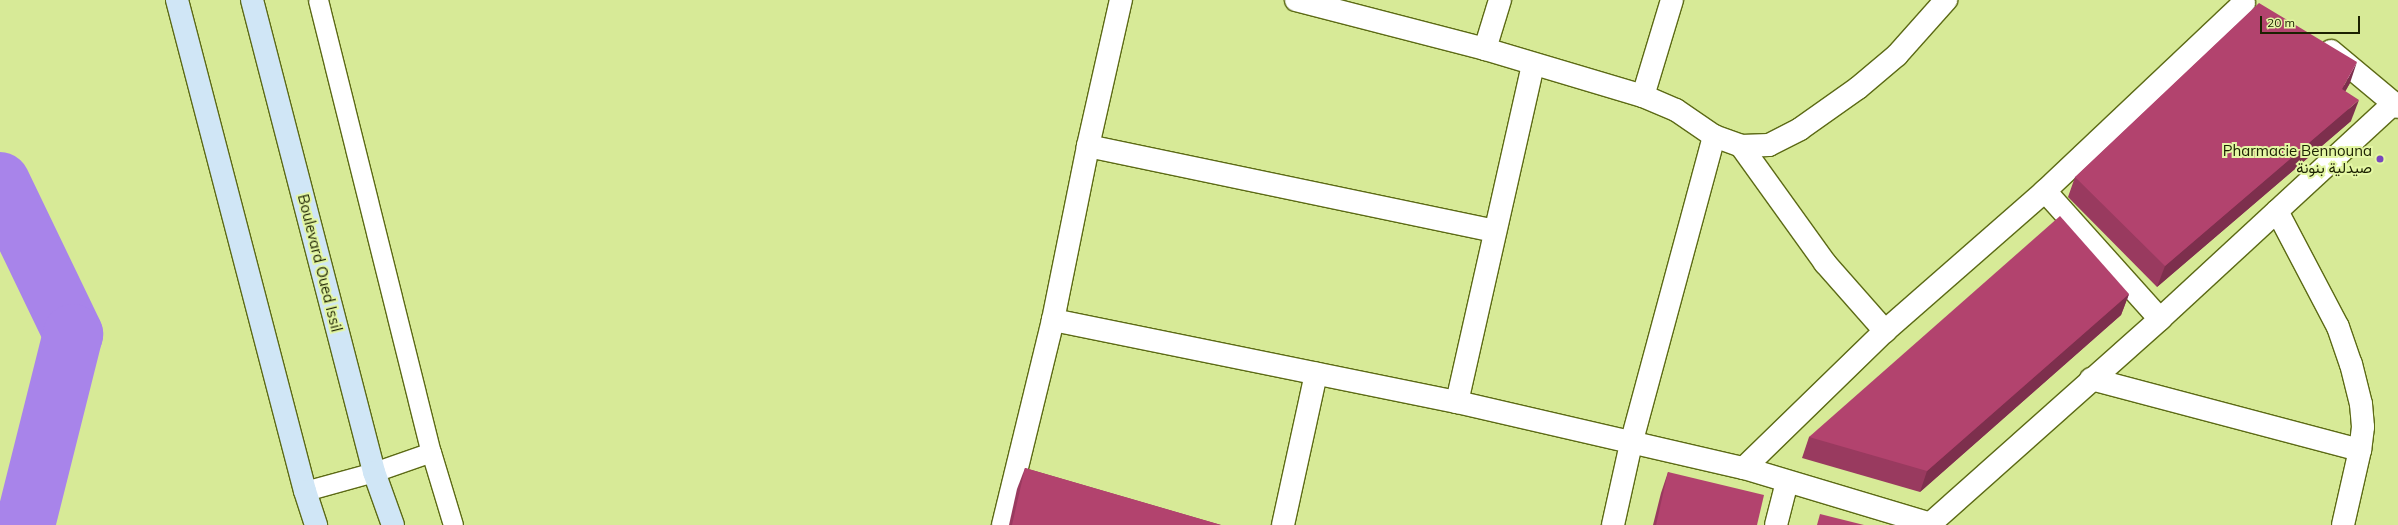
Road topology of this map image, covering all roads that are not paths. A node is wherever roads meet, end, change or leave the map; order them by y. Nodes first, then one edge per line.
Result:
1 (177, 0) edge
2 (252, 0) edge
3 (318, 0) edge
4 (1121, 0) edge
5 (1296, 0) edge
6 (1500, 0) edge
7 (1672, 0) edge
8 (1946, 0) edge
9 (2239, 2) edge
10 (2264, 13) edge
11 (2312, 37) edge
12 (1485, 49) junction
13 (1533, 64) junction
14 (1643, 96) junction
15 (2396, 105) edge
16 (1714, 136) junction
17 (1088, 146) junction
18 (1741, 146) junction
19 (2045, 191) junction
20 (2278, 211) junction
21 (1494, 231) junction
22 (2160, 319) junction
23 (1053, 320) junction
24 (1885, 331) junction
25 (1316, 374) junction
26 (2091, 379) junction
27 (1457, 402) junction
28 (1631, 444) junction
29 (2360, 450) junction
30 (430, 452) junction
31 (1744, 468) junction
32 (374, 472) junction
33 (1787, 482) junction
34 (1010, 487) junction
35 (305, 491) junction
36 (1034, 493) edge
37 (316, 525) edge
38 (393, 525) edge
39 (453, 525) edge
40 (1003, 525) edge
41 (1283, 525) edge
42 (1613, 525) edge
43 (1776, 525) edge
44 (1931, 525) edge
45 (2343, 525) edge

1 - 35 main road
2 - 32 main road, Boulevard Oued Issil
3 - 30 lane
4 - 17 street
5 - 12 street
6 - 12 street
7 - 14 street
8 - 18 street
9 - 10 street
9 - 19 street
11 - 15 street
12 - 13 street
13 - 14 street
13 - 21 street
14 - 16 street
15 - 20 street
16 - 18 street
16 - 28 street
17 - 21 street
17 - 23 street
18 - 24 street
19 - 22 street
19 - 24 street
20 - 22 street
20 - 29 street
21 - 27 street
22 - 26 street
23 - 25 street
23 - 34 street
24 - 31 street
25 - 27 street
25 - 41 street
26 - 29 street
26 - 44 street
27 - 28 street
28 - 31 street
28 - 42 street
29 - 45 street
30 - 32 lane
30 - 39 lane
31 - 33 street
32 - 35 lane
32 - 38 main road, Boulevard Oued Issil
33 - 43 street
33 - 44 street
34 - 36 street
34 - 40 street
35 - 37 main road

